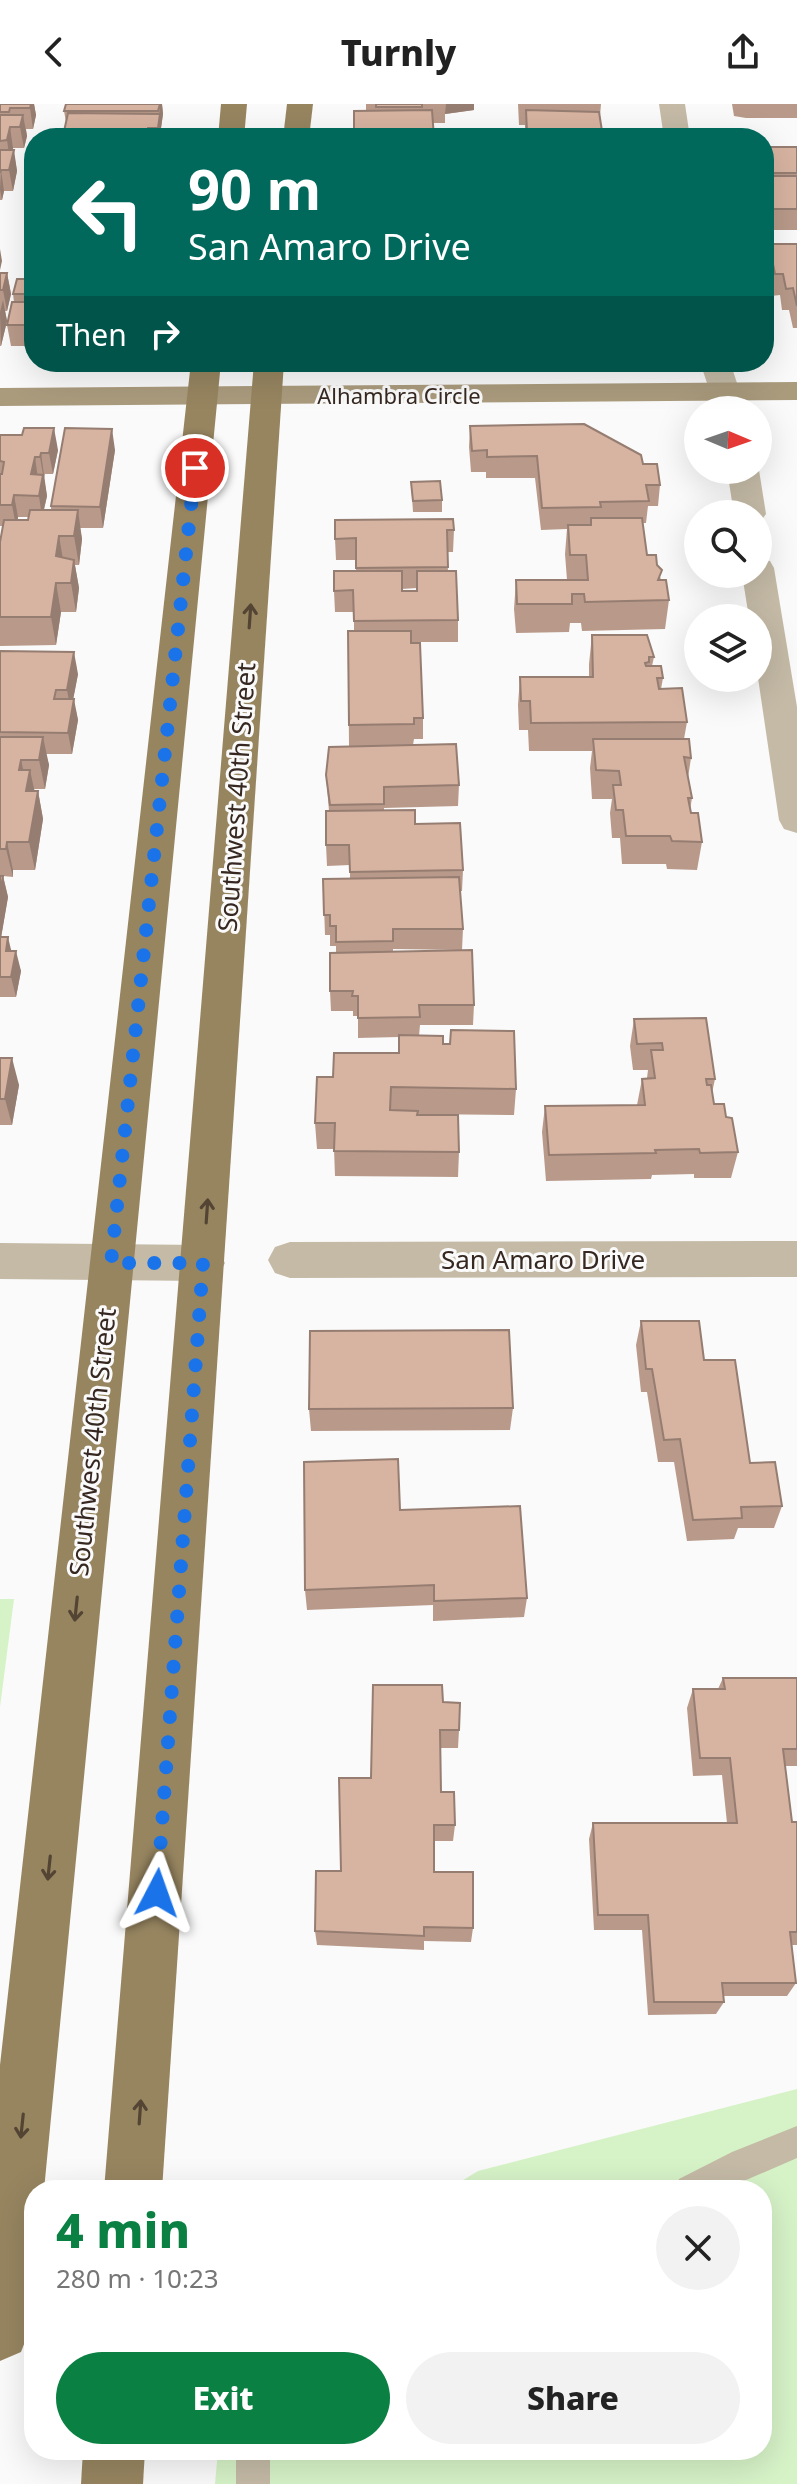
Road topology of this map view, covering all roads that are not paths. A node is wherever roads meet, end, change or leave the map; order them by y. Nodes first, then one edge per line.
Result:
1 (234, 104) edge
2 (300, 104) edge
3 (672, 104) edge
4 (232, 128) edge
5 (297, 128) edge
6 (676, 128) edge
7 (719, 372) edge
8 (204, 380) edge
9 (267, 380) edge
10 (797, 391) edge
11 (727, 396) edge
12 (763, 396) edge
13 (0, 397) edge
14 (684, 399) edge
15 (761, 588) edge
16 (797, 820) edge
17 (797, 1259) edge
18 (290, 1260) dead end
19 (0, 1261) edge
20 (111, 1263) junction
21 (203, 1263) junction
22 (797, 2142) edge
23 (134, 2180) edge
24 (710, 2180) edge
25 (0, 2331) edge
26 (113, 2460) edge
27 (253, 2460) edge
28 (112, 2484) edge
29 (253, 2484) edge

1 - 4 main road
2 - 5 main road
3 - 6 street
7 - 11 street
8 - 9 street, Alhambra Circle
8 - 13 street, Alhambra Circle
8 - 20 main road, Southwest 40th Street
9 - 14 street, Alhambra Circle
21 -> 9 main road, Southwest 40th Street
10 - 12 street, Alhambra Circle
15 - 16 street
17 - 18 street, San Amaro Drive
19 - 20 street
20 - 21 street
20 -> 25 main road, Southwest 40th Street
23 -> 21 main road, Southwest 40th Street
22 - 24 lane
26 - 28 main road
27 - 29 lane

